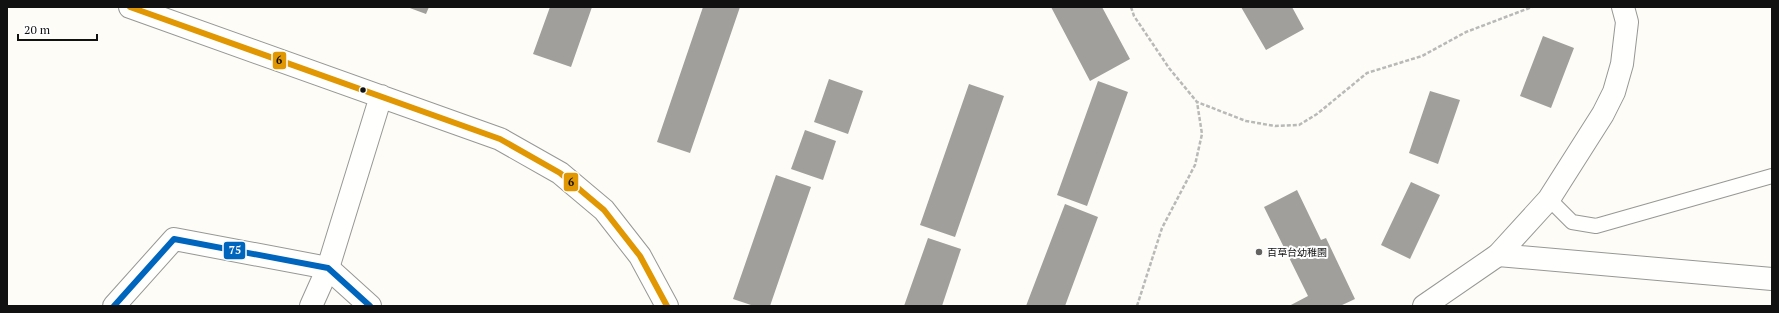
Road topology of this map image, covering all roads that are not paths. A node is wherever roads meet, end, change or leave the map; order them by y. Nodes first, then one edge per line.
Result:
1 (130, 7) edge
2 (1625, 14) edge
3 (381, 96) junction
4 (1772, 176) edge
5 (1549, 198) junction
6 (1498, 255) junction
7 (328, 268) junction
8 (1772, 279) edge
9 (114, 306) edge
10 (311, 306) edge
11 (370, 306) edge
12 (667, 306) edge
13 (1424, 306) edge

1 - 3 street
2 - 5 street
3 - 7 street
3 - 12 street
4 - 5 lane
5 - 6 street
6 - 8 street
6 - 13 street
7 - 9 street
7 - 10 street
7 - 11 street

